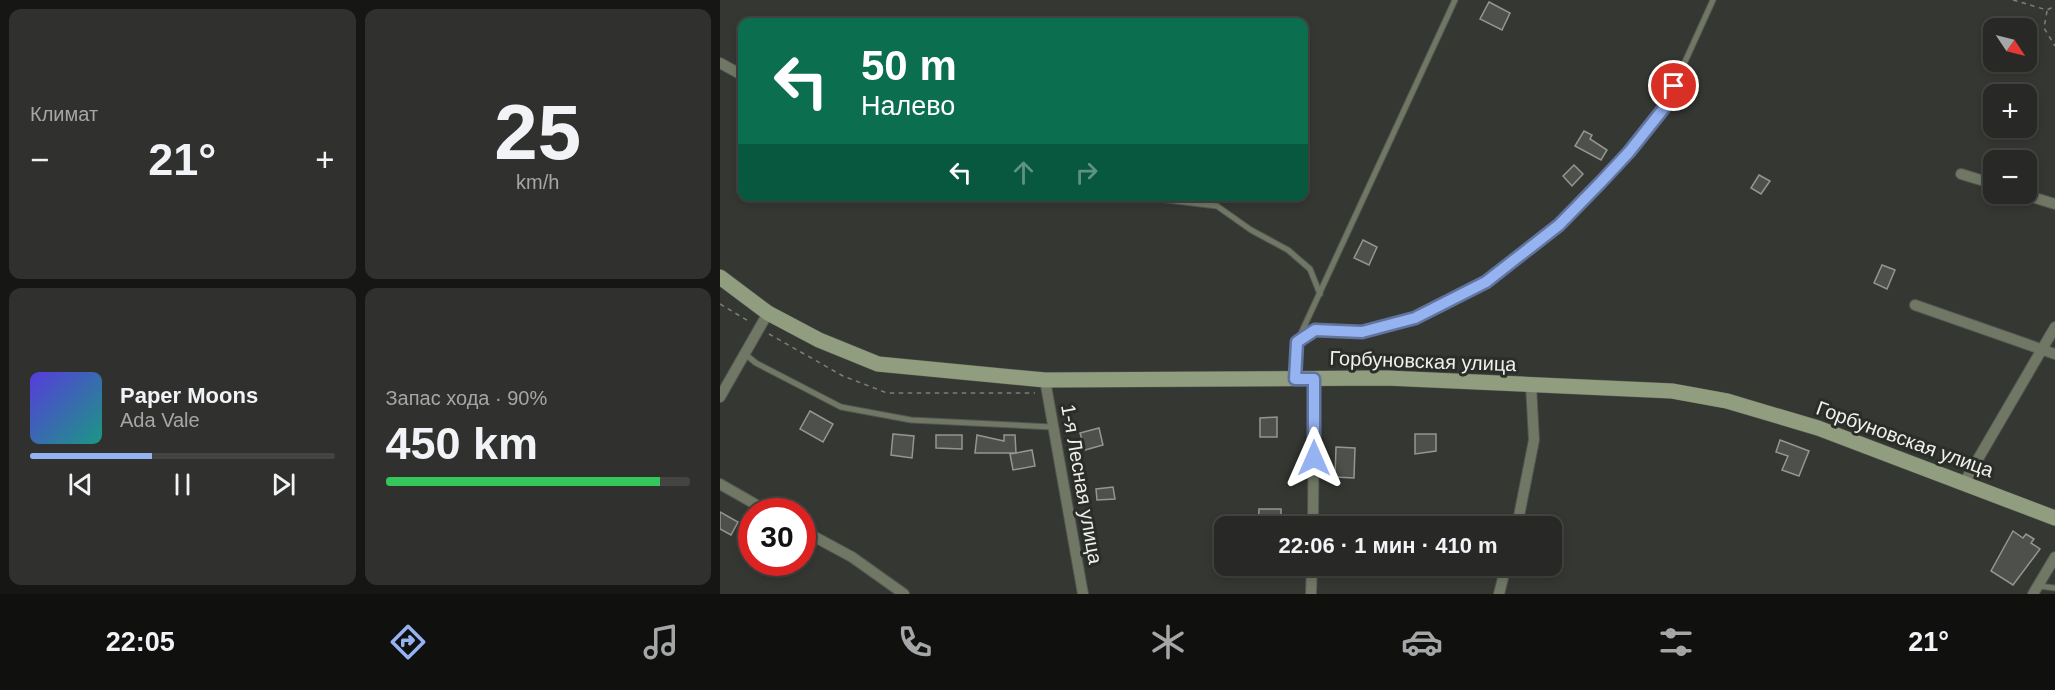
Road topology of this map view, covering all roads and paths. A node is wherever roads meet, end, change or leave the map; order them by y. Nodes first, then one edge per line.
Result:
1 (1455, 0) edge
2 (1713, 0) edge
3 (2013, 0) edge
4 (2055, 6) edge
5 (2047, 10) junction
6 (2055, 46) edge
7 (720, 63) edge
8 (738, 73) edge
9 (1961, 174) dead end
10 (1983, 181) edge
11 (2037, 199) edge
12 (1175, 201) edge
13 (2055, 204) edge
14 (720, 277) edge
15 (1320, 294) junction
16 (720, 304) edge
17 (1915, 305) dead end
18 (768, 313) junction
19 (2055, 327) edge
20 (760, 328) junction
21 (1297, 342) junction
22 (2042, 349) junction
23 (745, 354) junction
24 (2055, 354) edge
25 (1295, 379) junction
26 (1314, 379) junction
27 (1531, 385) junction
28 (1046, 386) junction
29 (720, 397) edge
30 (1053, 427) junction
31 (1964, 483) junction
32 (720, 484) edge
33 (744, 498) edge
34 (1313, 516) edge
35 (1519, 516) edge
36 (2055, 518) edge
37 (816, 537) edge
38 (2055, 557) edge
39 (1312, 576) edge
40 (1504, 576) edge
41 (2055, 588) edge
42 (2036, 590) edge
43 (904, 594) edge
44 (1083, 594) edge
45 (1311, 594) edge
46 (1499, 594) edge

1 - 15 lane
2 - 21 lane
3 - 5 path
4 - 5 path
5 - 6 path
7 - 8 street
9 - 10 street
11 - 13 street
12 - 15 lane
14 - 18 main road, Горбуновская улица
15 - 21 lane
16 - 20 path
17 - 22 street
18 - 20 street
18 - 28 main road, Горбуновская улица
19 - 22 street
20 - 23 street
20 - 28 path
21 - 25 lane
22 - 24 street
22 - 31 street
23 - 29 street
23 - 30 lane
25 - 26 main road, Горбуновская улица
25 - 28 main road, Горбуновская улица
26 - 27 main road, Горбуновская улица
26 - 34 street
27 - 31 main road, Горбуновская улица
27 - 35 street
28 - 30 street, 1-я Лесная улица
30 - 44 street, 1-я Лесная улица
31 - 36 main road, Горбуновская улица
32 - 33 street
37 - 43 street
38 - 42 street
39 - 45 street
40 - 46 street
41 - 42 lane

